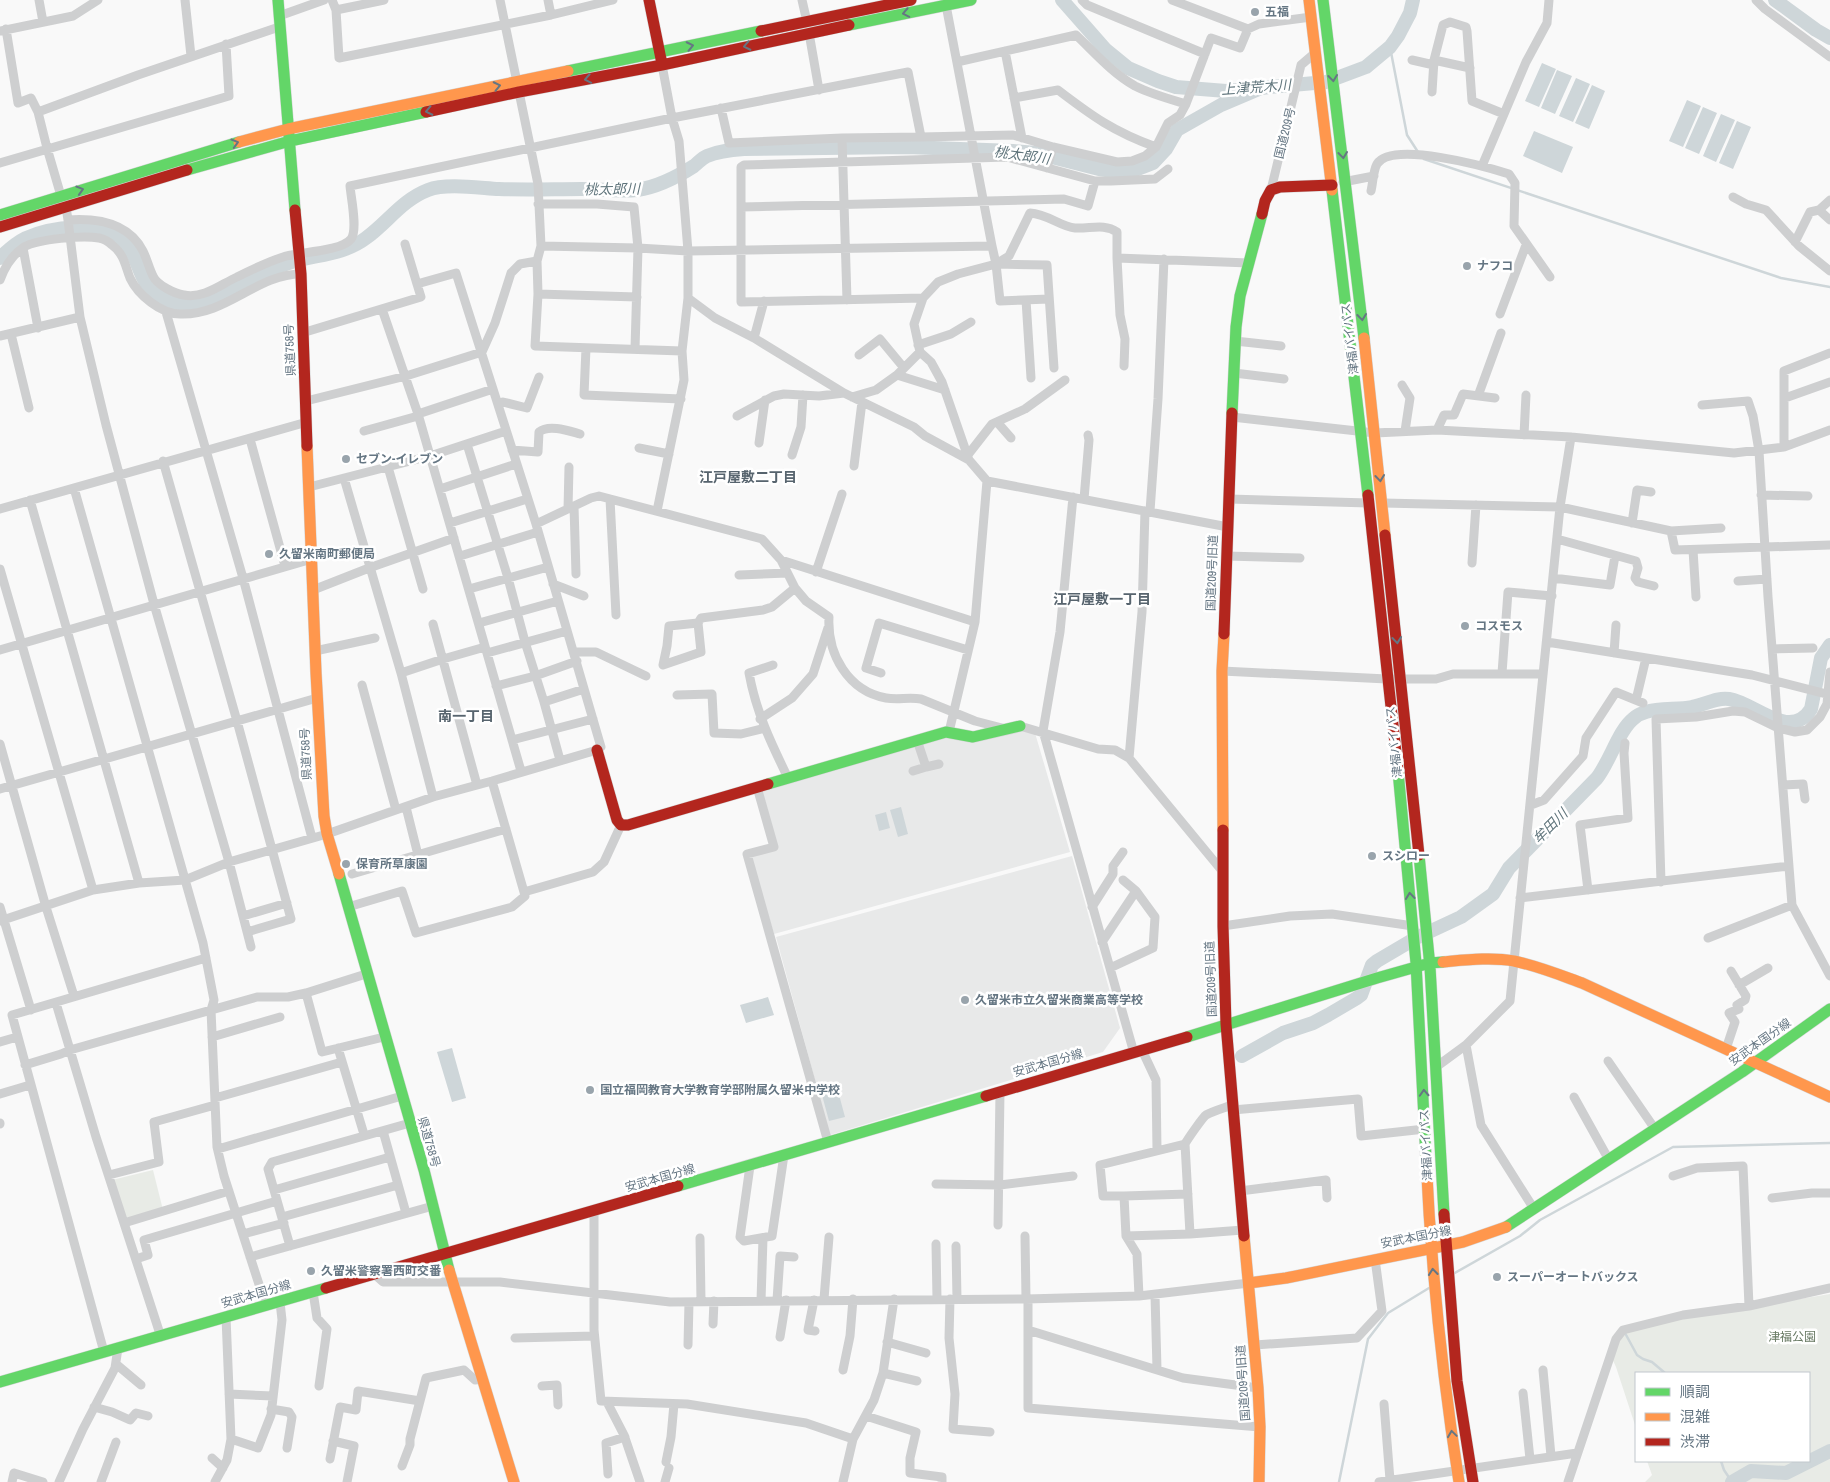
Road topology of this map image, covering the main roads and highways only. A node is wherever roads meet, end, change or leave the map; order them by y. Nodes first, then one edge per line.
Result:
1 (278, 0) edge
2 (649, 0) edge
3 (911, 0) edge
4 (971, 0) edge
5 (1309, 0) edge
6 (1322, 0) edge
7 (945, 3) edge
8 (808, 28) junction
9 (660, 53) junction
10 (662, 65) junction
11 (518, 87) junction
12 (288, 129) junction
13 (290, 141) junction
14 (1332, 185) junction
15 (0, 215) edge
16 (0, 227) edge
17 (1020, 726) road end
18 (597, 750) road end
19 (1430, 963) junction
20 (1416, 968) junction
21 (1830, 1009) edge
22 (1226, 1024) junction
23 (1756, 1063) junction
24 (1830, 1097) edge
25 (1446, 1245) junction
26 (1431, 1248) junction
27 (445, 1253) junction
28 (1249, 1283) junction
29 (0, 1382) edge
30 (514, 1482) edge
31 (1259, 1482) edge
32 (1459, 1482) edge
33 (1473, 1482) edge

1 - 12 main road, 県道758号
2 - 9 main road
3 - 8 main road
4 - 7 main road
5 - 14 main road, 津福バイパス
6 -> 19 main road, 津福バイパス
7 -> 8 main road
9 -> 8 main road
8 -> 10 main road
9 - 10 main road
9 - 11 main road
10 -> 11 main road
12 -> 11 main road
11 -> 13 main road
12 - 13 main road, 県道758号
15 -> 12 main road
13 - 16 main road
13 - 27 main road, 県道758号
20 -> 14 main road, 津福バイパス
14 - 22 main road, 国道209号旧道
17 - 18 main road
19 - 20 main road, 安武本国分線
19 - 23 main road, 安武本国分線
19 - 25 main road, 津福バイパス
20 - 22 main road, 安武本国分線
26 -> 20 main road, 津福バイパス
21 - 23 main road, 安武本国分線
22 - 27 main road, 安武本国分線
22 - 28 main road
23 - 24 main road, 安武本国分線
23 - 25 main road, 安武本国分線
25 - 26 main road, 安武本国分線
25 - 33 main road, 津福バイパス
26 - 28 main road, 安武本国分線
32 -> 26 main road, 津福バイパス
27 - 29 main road, 安武本国分線
27 - 30 main road, 県道758号
28 - 31 main road, 国道209号旧道

